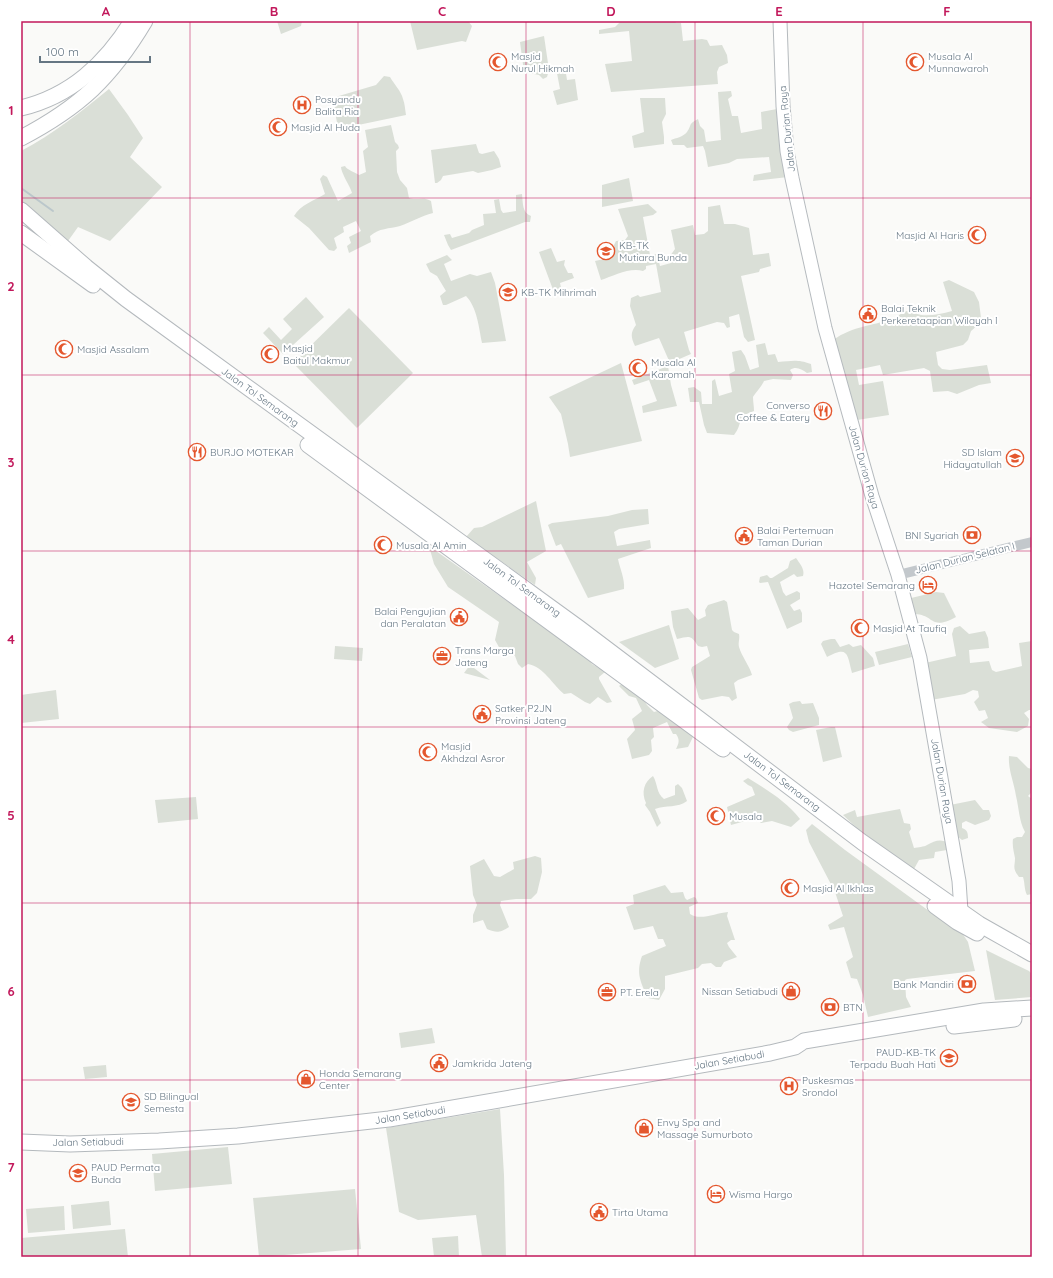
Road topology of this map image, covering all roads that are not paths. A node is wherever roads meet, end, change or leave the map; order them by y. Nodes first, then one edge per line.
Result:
1 (145, 21) edge
2 (780, 21) edge
3 (128, 27) edge
4 (21, 108) edge
5 (21, 138) edge
6 (21, 210) edge
7 (21, 233) edge
8 (1032, 542) edge
9 (898, 575) junction
10 (959, 917) junction
11 (1030, 952) edge
12 (1032, 964) edge
13 (1030, 1009) edge
14 (21, 1142) edge

1 - 5 highway
2 - 9 main road, Jalan Durian Raya
3 - 4 highway
6 - 10 highway, Jalan Tol Semarang
7 - 10 highway, Jalan Tol Semarang
8 - 9 street, Jalan Durian Selatan I
9 - 10 main road, Jalan Durian Raya
10 - 11 highway, Jalan Tol Semarang
10 - 12 highway, Jalan Tol Semarang
13 - 14 highway, Jalan Setiabudi

